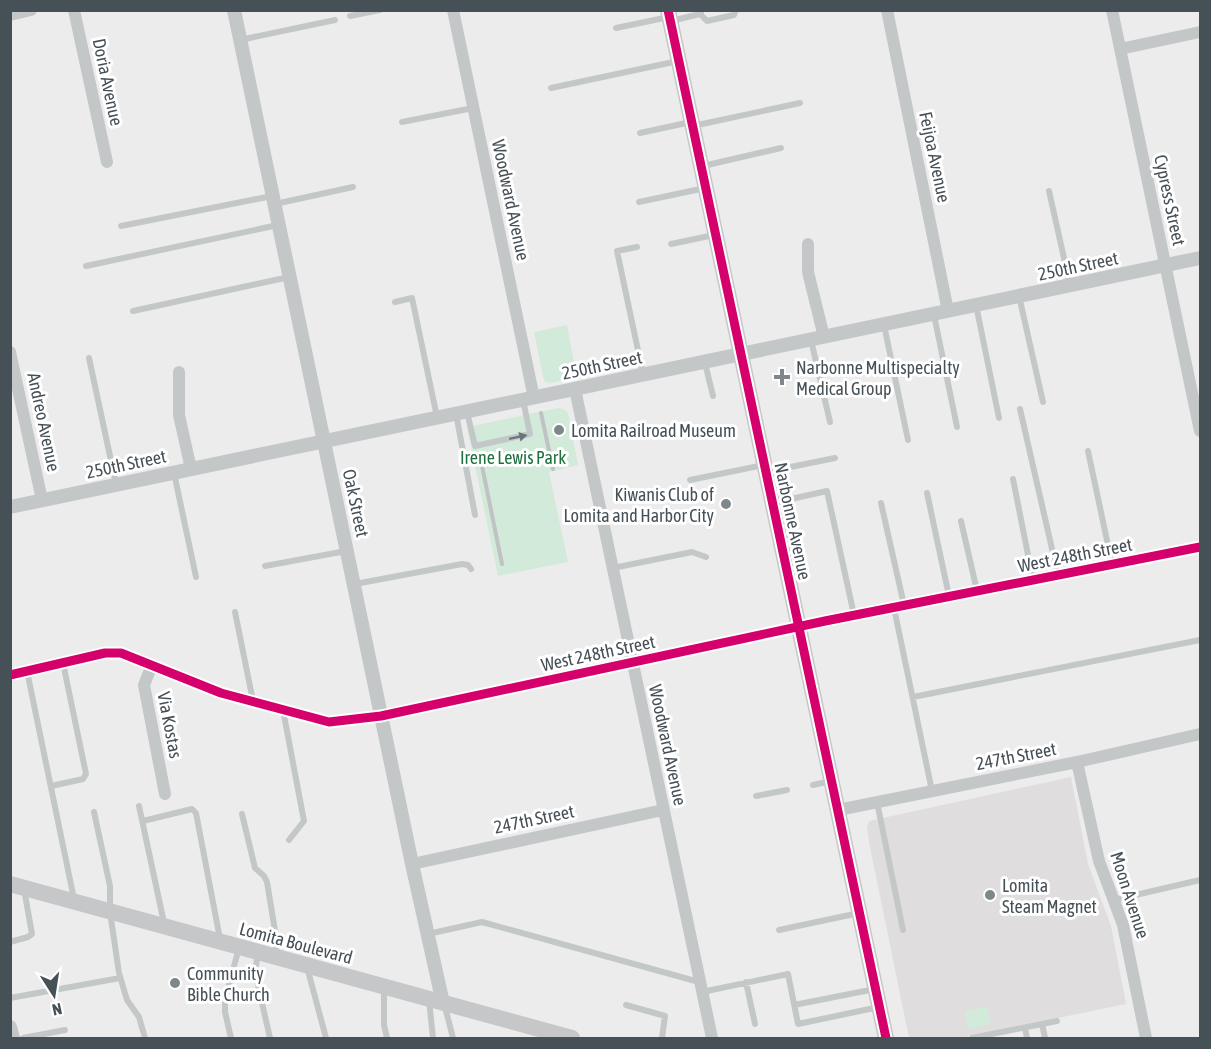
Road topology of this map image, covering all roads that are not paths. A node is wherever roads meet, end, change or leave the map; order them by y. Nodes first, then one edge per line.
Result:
1 (31, 10) edge
2 (74, 10) edge
3 (234, 10) edge
4 (380, 10) edge
5 (453, 10) edge
6 (736, 10) edge
7 (887, 10) edge
8 (1112, 10) edge
9 (700, 12) edge
10 (10, 15) edge
11 (350, 16) dead end
12 (669, 16) edge
13 (335, 20) dead end
14 (616, 28) dead end
15 (1200, 32) edge
16 (240, 40) junction
17 (1120, 49) junction
18 (679, 61) junction
19 (551, 88) dead end
20 (800, 103) dead end
21 (473, 108) junction
22 (402, 122) dead end
23 (692, 124) junction
24 (640, 133) dead end
25 (781, 148) dead end
26 (106, 162) dead end
27 (701, 166) junction
28 (353, 187) dead end
29 (705, 188) junction
30 (1049, 191) dead end
31 (274, 200) junction
32 (639, 202) dead end
33 (279, 225) junction
34 (121, 226) dead end
35 (715, 234) junction
36 (671, 244) dead end
37 (808, 244) dead end
38 (637, 247) dead end
39 (1200, 258) edge
40 (86, 266) dead end
41 (1166, 266) junction
42 (290, 277) junction
43 (1070, 286) junction
44 (1019, 296) junction
45 (395, 302) dead end
46 (976, 305) junction
47 (133, 311) dead end
48 (941, 313) junction
49 (884, 325) junction
50 (818, 339) junction
51 (10, 352) edge
52 (740, 355) junction
53 (89, 358) dead end
54 (705, 362) junction
55 (179, 372) dead end
56 (643, 375) junction
57 (575, 389) junction
58 (713, 396) dead end
59 (528, 399) junction
60 (1043, 402) dead end
61 (1198, 408) edge
62 (1020, 409) dead end
63 (461, 413) junction
64 (437, 418) junction
65 (999, 418) dead end
66 (830, 422) dead end
67 (957, 427) dead end
68 (1200, 431) edge
69 (908, 440) dead end
70 (324, 441) junction
71 (1088, 451) dead end
72 (836, 458) dead end
73 (765, 468) junction
74 (191, 469) junction
75 (174, 473) junction
76 (1013, 479) dead end
77 (690, 480) dead end
78 (116, 485) junction
79 (927, 493) dead end
80 (42, 500) junction
81 (772, 503) junction
82 (881, 503) dead end
83 (10, 507) edge
84 (475, 515) dead end
85 (961, 520) dead end
86 (1200, 547) edge
87 (347, 551) junction
88 (706, 557) dead end
89 (1112, 564) junction
90 (265, 566) dead end
91 (612, 568) junction
92 (471, 569) dead end
93 (1058, 575) junction
94 (196, 577) dead end
95 (1033, 580) junction
96 (354, 584) junction
97 (977, 591) junction
98 (949, 596) junction
99 (899, 606) junction
100 (235, 612) dead end
101 (854, 615) junction
102 (799, 626) junction
103 (1200, 640) edge
104 (632, 662) junction
105 (63, 663) junction
106 (152, 665) junction
107 (27, 671) junction
108 (10, 675) edge
109 (913, 698) junction
110 (253, 702) junction
111 (283, 710) junction
112 (381, 716) junction
113 (1200, 734) edge
114 (1077, 762) junction
115 (831, 781) junction
116 (813, 785) dead end
117 (51, 786) junction
118 (787, 790) dead end
119 (932, 791) junction
120 (165, 794) dead end
121 (756, 796) dead end
122 (877, 802) junction
123 (139, 806) dead end
124 (663, 810) junction
125 (838, 810) junction
126 (94, 812) dead end
127 (242, 814) dead end
128 (143, 821) junction
129 (290, 840) dead end
130 (412, 864) junction
131 (1200, 880) edge
132 (17, 886) edge
133 (1114, 900) junction
134 (75, 903) junction
135 (110, 912) junction
136 (860, 913) junction
137 (165, 927) junction
138 (779, 930) dead end
139 (903, 930) dead end
140 (428, 934) junction
141 (10, 942) edge
142 (221, 943) junction
143 (239, 948) junction
144 (258, 953) junction
145 (275, 958) junction
146 (307, 966) junction
147 (120, 978) junction
148 (746, 982) junction
149 (384, 987) junction
150 (701, 987) junction
151 (876, 988) junction
152 (10, 998) edge
153 (436, 1002) junction
154 (626, 1005) dead end
155 (794, 1005) junction
156 (880, 1007) junction
157 (1057, 1021) dead end
158 (755, 1024) dead end
159 (1042, 1024) junction
160 (10, 1027) edge
161 (1025, 1028) junction
162 (65, 1030) dead end
163 (13, 1038) edge
164 (23, 1038) edge
165 (145, 1038) edge
166 (231, 1038) edge
167 (270, 1038) edge
168 (326, 1038) edge
169 (387, 1038) edge
170 (433, 1038) edge
171 (453, 1038) edge
172 (572, 1038) edge
173 (662, 1038) edge
174 (712, 1038) edge
175 (886, 1038) edge
176 (972, 1038) edge
177 (1027, 1038) edge
178 (1046, 1038) edge
179 (1146, 1038) edge

1 - 10 street
2 - 26 street, Doria Avenue
3 - 16 street, Oak Street
4 - 11 lane
5 - 21 street, Woodward Avenue
6 - 9 lane
7 - 48 street, Feijoa Avenue
8 - 17 street, Cypress Street
9 - 12 lane
12 - 14 lane
12 - 18 main road, Narbonne Avenue
13 - 16 lane
15 - 17 street
16 - 31 street, Oak Street
17 - 41 street, Cypress Street
18 - 19 lane
18 - 23 main road, Narbonne Avenue
20 - 23 lane
21 - 22 lane
21 - 59 street, Woodward Avenue
23 - 24 lane
23 - 27 main road, Narbonne Avenue
25 - 27 lane
27 - 29 main road, Narbonne Avenue
28 - 31 lane
29 - 32 lane
29 - 35 main road, Narbonne Avenue
30 - 43 lane
31 - 33 street, Oak Street
31 - 34 lane
33 - 40 lane
33 - 42 street, Oak Street
35 - 36 lane
35 - 52 main road, Narbonne Avenue
37 - 50 street
38 - 56 lane
39 - 41 street, 250th Street
41 - 43 street, 250th Street
41 - 61 street, Cypress Street
42 - 47 lane
42 - 70 street, Oak Street
43 - 44 street, 250th Street
44 - 46 street, 250th Street
44 - 60 lane
45 - 64 lane
46 - 48 street, 250th Street
46 - 65 lane
48 - 49 street, 250th Street
48 - 67 lane
49 - 50 street, 250th Street
49 - 69 lane
50 - 52 street, 250th Street
50 - 66 lane
51 - 80 street, Andreo Avenue
52 - 54 street, 250th Street
52 - 73 main road, Narbonne Avenue
53 - 78 lane
54 - 56 street, 250th Street
54 - 58 lane
55 - 74 street
56 - 57 street, 250th Street
57 - 59 street, 250th Street
57 - 91 street, Woodward Avenue
59 - 63 street, 250th Street
63 -> 59 lane
61 - 68 street, Cypress Street
62 - 93 lane
63 - 64 street, 250th Street
63 - 84 lane
64 - 70 street, 250th Street
70 - 74 street, 250th Street
70 - 87 street, Oak Street
71 - 89 lane
72 - 73 lane
73 - 77 lane
73 - 81 main road, Narbonne Avenue
74 - 75 street, 250th Street
75 - 78 street, 250th Street
75 - 94 lane
76 - 95 lane
78 - 80 street, 250th Street
79 - 98 lane
80 - 83 street, 250th Street
81 - 101 lane
81 - 102 main road, Narbonne Avenue
82 - 99 lane
85 - 97 lane
86 - 89 street, West 248th Street
87 - 90 lane
87 - 96 street, Oak Street
88 - 91 lane
89 - 93 street, West 248th Street
91 - 104 street, Woodward Avenue
92 - 96 lane
93 - 95 street, West 248th Street
95 - 97 street, West 248th Street
96 - 112 street, Oak Street
97 - 98 street, West 248th Street
98 - 99 street, West 248th Street
99 - 101 street, West 248th Street
99 - 109 lane
100 - 110 lane
101 - 102 street, West 248th Street
102 - 104 street, West 248th Street
102 - 115 main road, Narbonne Avenue
103 - 109 lane
104 - 112 street, West 248th Street
104 - 124 street, Woodward Avenue
105 - 106 street, West 248th Street
105 - 107 street, West 248th Street
105 - 117 lane
106 - 110 street, West 248th Street
106 - 120 street, Via Kostas
107 - 108 street, West 248th Street
107 - 117 lane
109 - 119 lane
110 - 111 street, West 248th Street
111 - 112 street, West 248th Street
111 - 129 lane
112 - 130 street, Oak Street
113 - 114 street, 247th Street
114 - 119 street, 247th Street
114 - 133 street, Moon Avenue
115 - 116 lane
115 - 125 main road, Narbonne Avenue
117 - 134 lane
118 - 121 lane
119 - 122 street, 247th Street
122 - 125 street, 247th Street
122 - 139 lane
123 - 128 lane
124 - 130 street, 247th Street
124 - 150 street, Woodward Avenue
125 - 136 main road, Narbonne Avenue
126 - 135 lane
127 - 145 lane
128 - 137 lane
128 - 142 lane
130 - 140 street, Oak Street
131 - 133 lane
132 - 134 main road, Lomita Boulevard
132 - 141 lane
133 - 179 street, Moon Avenue
134 - 135 main road, Lomita Boulevard
135 - 137 main road, Lomita Boulevard
135 - 147 lane
136 - 138 lane
136 - 151 main road, Narbonne Avenue
137 - 142 main road, Lomita Boulevard
140 - 150 lane
140 - 153 street, Oak Street
142 - 143 main road, Lomita Boulevard
143 - 144 main road, Lomita Boulevard
143 - 166 lane
144 - 145 main road, Lomita Boulevard
144 - 167 lane
145 - 146 main road, Lomita Boulevard
146 - 149 main road, Lomita Boulevard
146 - 168 lane
147 - 152 lane
147 - 165 lane
148 - 150 lane
148 - 155 lane
148 - 158 lane
149 - 153 main road, Lomita Boulevard
149 - 169 lane
150 - 174 street, Woodward Avenue
151 - 155 lane
151 - 156 main road, Narbonne Avenue
153 - 170 lane
153 - 171 lane
153 - 172 main road, Lomita Boulevard
154 - 173 lane
155 - 156 lane
156 - 175 main road, Narbonne Avenue
157 - 159 lane
159 - 161 lane
159 - 178 lane
160 - 163 street
161 - 176 lane
161 - 177 lane
162 - 164 lane

